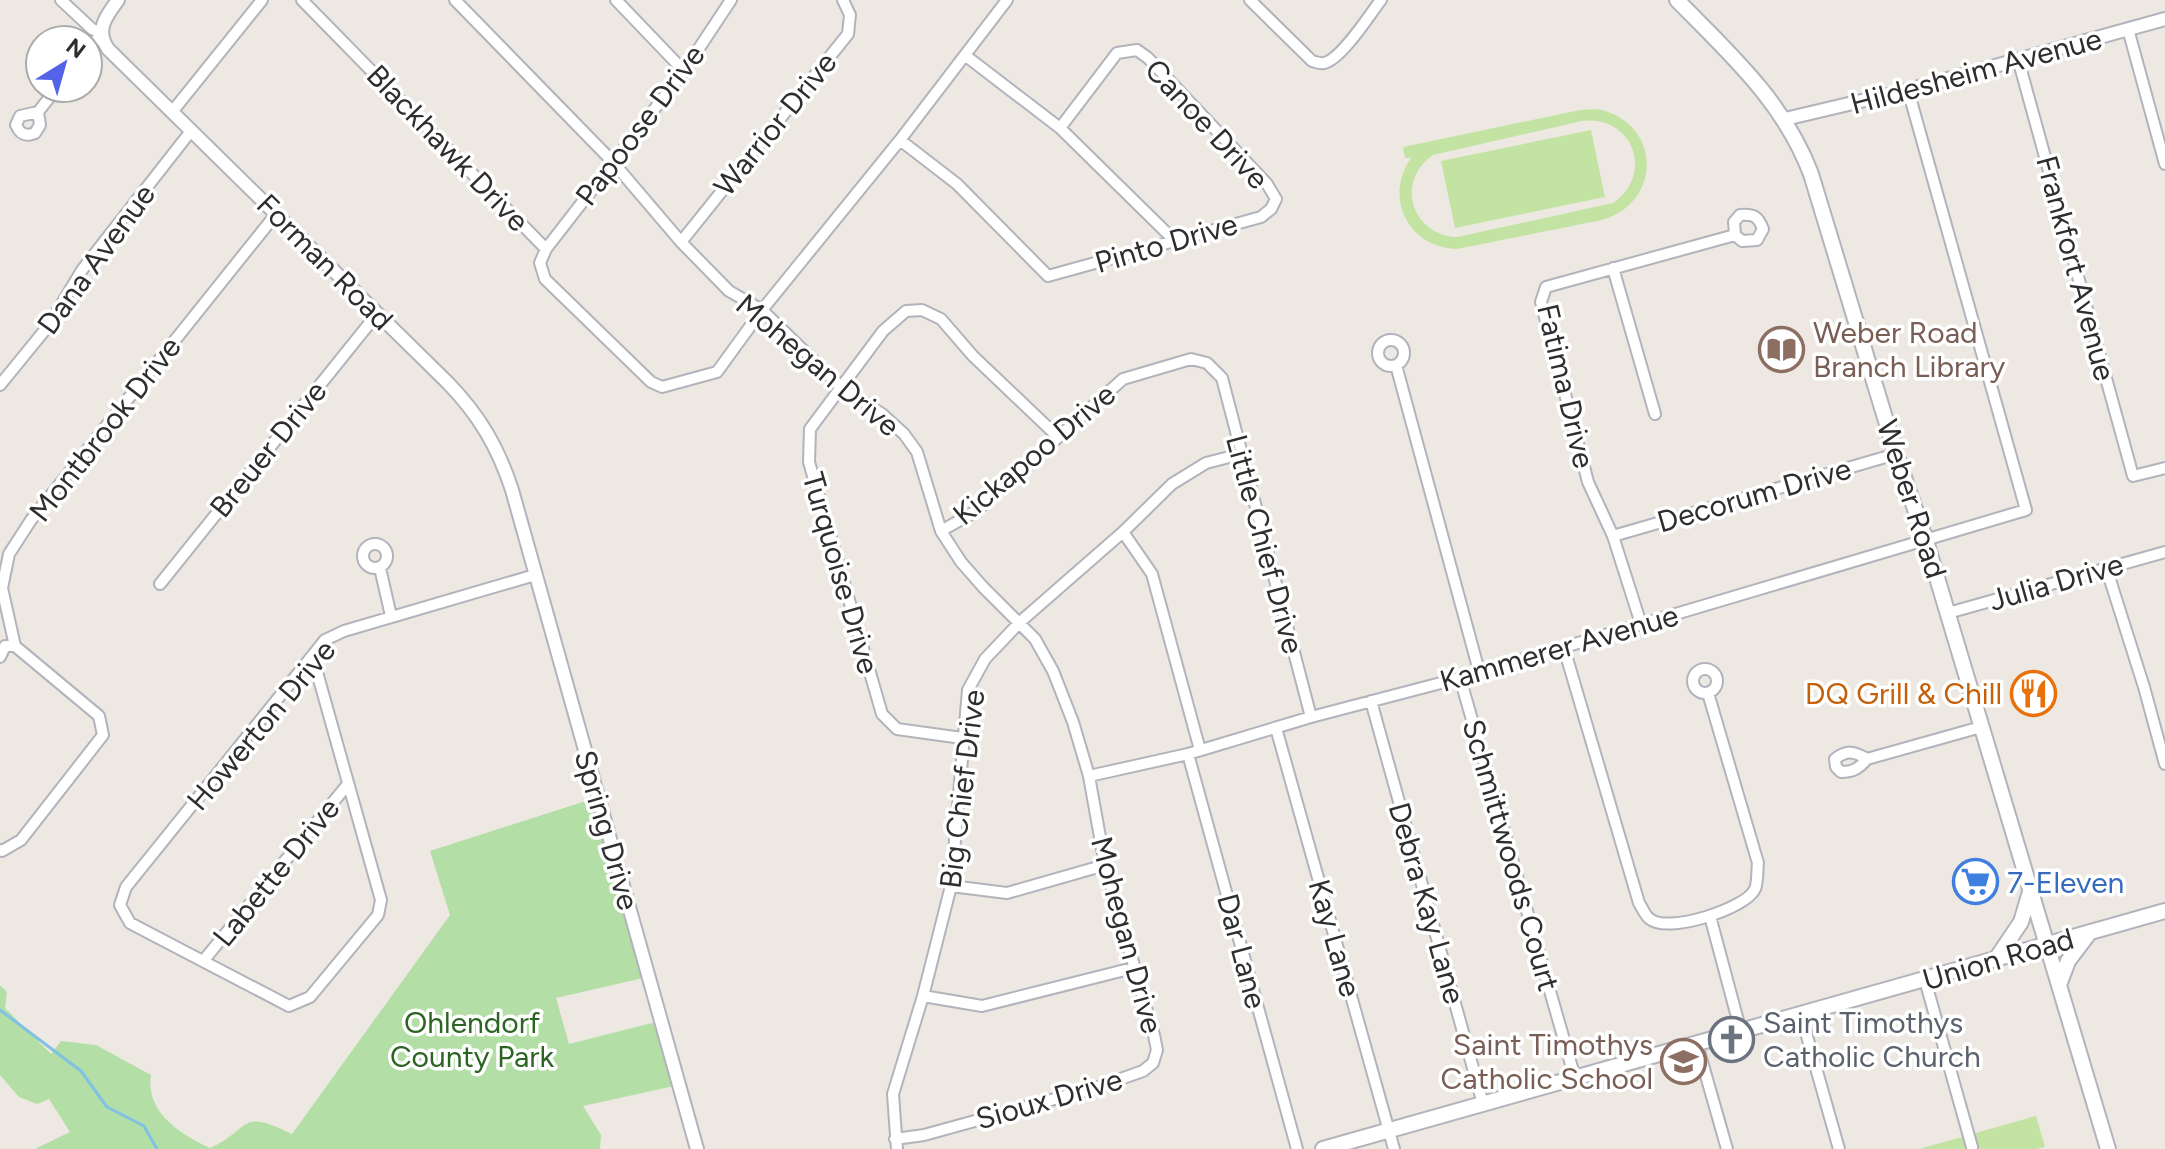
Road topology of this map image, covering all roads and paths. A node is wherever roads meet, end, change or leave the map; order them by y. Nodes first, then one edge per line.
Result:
1 (61, 0) edge
2 (118, 0) edge
3 (262, 0) edge
4 (302, 0) edge
5 (455, 0) edge
6 (616, 0) edge
7 (731, 0) edge
8 (843, 0) edge
9 (1007, 0) edge
10 (1381, 0) edge
11 (1677, 0) edge
12 (1252, 1) edge
13 (2165, 19) edge
14 (87, 24) edge
15 (104, 25) edge
16 (2128, 29) junction
17 (104, 38) edge
18 (966, 56) junction
19 (2018, 59) junction
20 (684, 71) junction
21 (1908, 90) junction
22 (44, 104) edge
23 (38, 112) dead end
24 (172, 112) junction
25 (1785, 119) junction
26 (1060, 128) junction
27 (191, 131) junction
28 (900, 140) junction
29 (612, 161) junction
30 (2165, 164) edge
31 (1276, 199) joint
32 (276, 214) junction
33 (1735, 235) dead end
34 (1175, 241) junction
35 (681, 242) junction
36 (546, 249) junction
37 (1613, 268) junction
38 (762, 310) junction
39 (377, 314) junction
40 (1396, 365) dead end
41 (1218, 373) joint
42 (0, 385) edge
43 (842, 388) junction
44 (1655, 414) dead end
45 (1057, 436) junction
46 (1241, 454) junction
47 (1896, 454) junction
48 (2165, 468) edge
49 (518, 512) joint
50 (941, 531) junction
51 (1123, 532) junction
52 (1613, 536) junction
53 (1926, 541) junction
54 (2165, 552) edge
55 (2106, 567) junction
56 (380, 568) dead end
57 (535, 575) junction
58 (160, 584) dead end
59 (1948, 613) junction
60 (391, 616) junction
61 (1020, 622) junction
62 (1641, 624) junction
63 (15, 646) junction
64 (1564, 648) junction
65 (0, 657) edge
66 (313, 658) junction
67 (1479, 671) junction
68 (1460, 678) junction
69 (1708, 693) dead end
70 (1371, 701) junction
71 (1311, 717) junction
72 (1981, 727) junction
73 (1276, 728) junction
74 (962, 738) junction
75 (1200, 750) junction
76 (1188, 754) junction
77 (1867, 759) dead end
78 (2165, 764) edge
79 (1089, 776) junction
80 (348, 784) junction
81 (1, 850) edge
82 (1105, 865) junction
83 (951, 886) junction
84 (2030, 891) junction
85 (2165, 911) edge
86 (1710, 916) junction
87 (2090, 932) junction
88 (2046, 945) junction
89 (1996, 959) junction
90 (204, 960) junction
91 (1133, 968) junction
92 (1925, 980) junction
93 (2059, 985) junction
94 (923, 996) junction
95 (1801, 1015) junction
96 (1741, 1032) junction
97 (1697, 1044) junction
98 (1153, 1063) joint
99 (1575, 1078) junction
100 (1483, 1104) junction
101 (1389, 1130) junction
102 (896, 1144) edge
103 (1972, 1147) dead end
104 (697, 1149) edge
105 (1297, 1149) edge
106 (1323, 1149) edge
107 (1394, 1149) edge
108 (1727, 1149) edge
109 (1839, 1149) edge
110 (2108, 1149) edge

1 - 14 street
2 - 15 street
3 - 24 street
4 - 36 street, Blackhawk Drive
5 - 29 street, Mohegan Drive
6 - 20 street
7 - 20 street, Papoose Drive
8 - 35 street, Warrior Drive
9 - 18 street
10 - 12 street
11 - 25 main road, Weber Road
13 - 16 street, Hildesheim Avenue
16 - 19 street, Hildesheim Avenue
16 - 30 street
17 - 24 street, Forman Road
18 - 26 street
18 - 28 street
19 - 21 street, Hildesheim Avenue
19 - 48 street, Frankfort Avenue
20 - 29 street, Papoose Drive
21 - 25 street, Hildesheim Avenue
21 - 53 street, Kammerer Avenue
22 - 23 street
24 - 27 street, Forman Road
25 - 47 main road, Weber Road
26 - 31 street, Canoe Drive
26 - 34 street
27 - 32 street, Forman Road
27 - 42 street, Dana Avenue
28 - 34 street, Pinto Drive
28 - 38 street
29 - 35 street, Mohegan Drive
29 - 36 street, Papoose Drive
31 - 34 street, Pinto Drive
32 - 39 street, Forman Road
32 - 63 street, Montbrook Drive
33 - 37 street, Fatima Drive
35 - 38 street, Mohegan Drive
36 - 38 street, Blackhawk Drive
37 - 44 street
37 - 52 street, Fatima Drive
38 - 43 street, Mohegan Drive
39 - 49 street, Forman Road
39 - 58 street, Breuer Drive
40 - 67 street
41 - 45 street, Kickapoo Drive
41 - 46 street, Little Chief Drive
43 - 45 street, Turquoise Drive
43 - 50 street, Mohegan Drive
43 - 74 street, Turquoise Drive
45 - 50 street, Kickapoo Drive
46 - 51 street, Big Chief Drive
46 - 71 street, Little Chief Drive
47 - 52 street, Decorum Drive
47 - 53 main road, Weber Road
49 - 57 street, Spring Drive
50 - 61 street, Mohegan Drive
51 - 61 street, Big Chief Drive
51 - 75 street
52 - 62 street, Fatima Drive
53 - 59 main road, Weber Road
53 - 62 street, Kammerer Avenue
54 - 55 street, Julia Drive
55 - 59 street, Julia Drive
55 - 78 street
56 - 60 street
57 - 60 street, Howerton Drive
57 - 104 street, Spring Drive
59 - 72 main road, Weber Road
60 - 66 street, Howerton Drive
61 - 74 street, Big Chief Drive
61 - 79 street, Mohegan Drive
62 - 64 street, Kammerer Avenue
63 - 65 street
63 - 81 street
64 - 67 street, Kammerer Avenue
64 - 86 street
66 - 80 street
66 - 90 street, Howerton Drive
67 - 68 street, Kammerer Avenue
68 - 70 street, Kammerer Avenue
68 - 99 street, Schmittwoods Court
69 - 86 street
70 - 71 street, Kammerer Avenue
70 - 100 street, Debra Kay Lane
71 - 73 street, Kammerer Avenue
72 - 77 street
72 - 84 main road, Weber Road
73 - 75 street, Kammerer Avenue
73 - 101 street, Kay Lane
74 - 83 street, Big Chief Drive
75 - 76 street, Kammerer Avenue
76 - 79 street, Kammerer Avenue
76 - 105 street, Dar Lane
79 - 82 street, Mohegan Drive
80 - 90 street, Labette Drive
80 - 90 street
82 - 83 street
82 - 91 street, Mohegan Drive
83 - 94 street, Big Chief Drive
84 - 88 main road, Weber Road
84 - 89 main road
85 - 87 main road, Union Road
86 - 96 street
87 - 88 main road, Union Road
87 - 93 main road
88 - 89 main road, Union Road
88 - 93 main road, Weber Road
89 - 92 main road, Union Road
91 - 94 street
91 - 98 street, Mohegan Drive
92 - 95 main road, Union Road
92 - 103 street
93 - 110 main road, Weber Road
94 - 102 street, Big Chief Drive
95 - 96 main road, Union Road
95 - 109 street
96 - 97 main road, Union Road
97 - 99 main road, Union Road
97 - 108 street
98 - 102 street, Sioux Drive
99 - 100 main road, Union Road
100 - 101 main road, Union Road
101 - 106 main road, Union Road
101 - 107 street, Kay Lane

